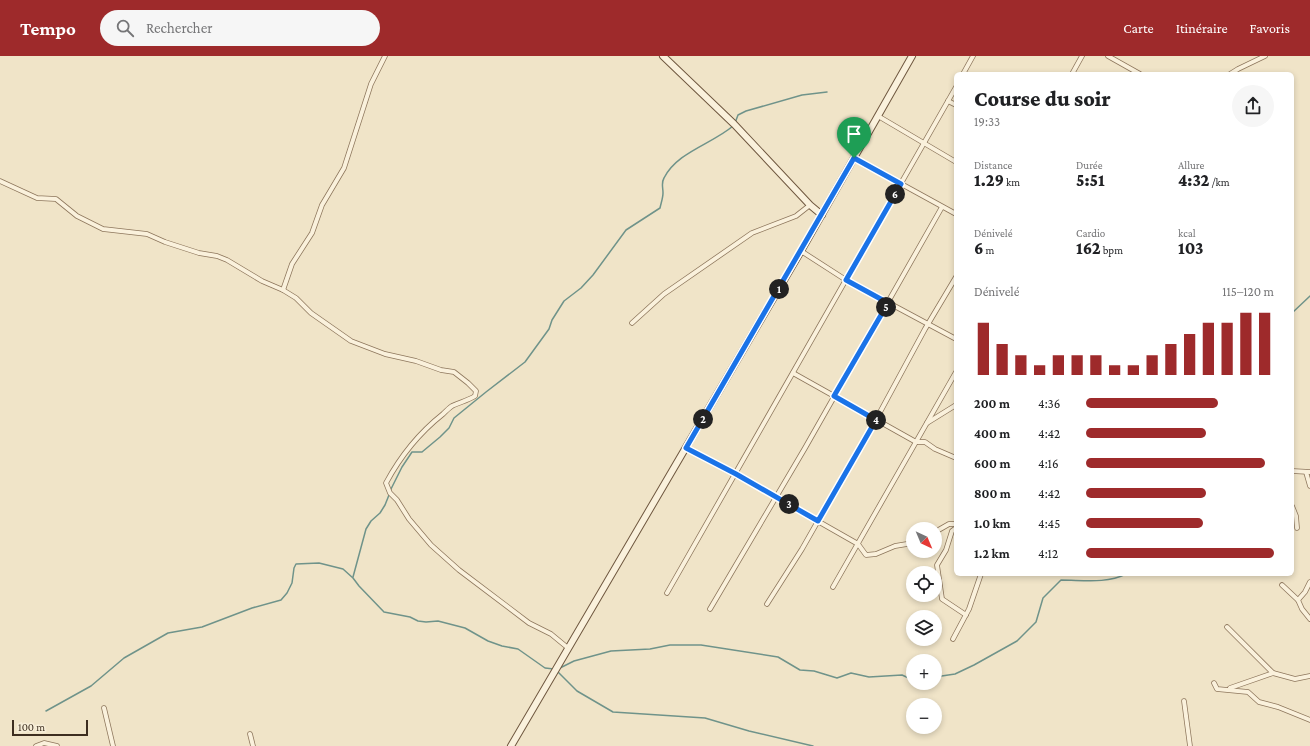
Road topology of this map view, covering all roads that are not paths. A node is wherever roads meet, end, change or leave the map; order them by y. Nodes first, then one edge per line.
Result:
1 (385, 56) edge
2 (663, 56) edge
3 (912, 56) edge
4 (973, 56) edge
5 (1082, 56) edge
6 (1108, 56) edge
7 (1265, 56) edge
8 (964, 72) edge
9 (1073, 72) edge
10 (1136, 72) edge
11 (1233, 72) edge
12 (954, 90) edge
13 (948, 100) junction
14 (954, 104) edge
15 (878, 116) junction
16 (924, 143) junction
17 (854, 158) junction
18 (954, 161) edge
19 (0, 180) edge
20 (901, 184) junction
21 (810, 205) junction
22 (942, 207) junction
23 (954, 213) edge
24 (822, 215) junction
25 (801, 251) junction
26 (846, 280) junction
27 (954, 280) edge
28 (284, 290) junction
29 (888, 303) junction
30 (632, 323) dead end
31 (928, 324) junction
32 (954, 339) edge
33 (793, 374) junction
34 (954, 375) edge
35 (834, 396) junction
36 (954, 406) edge
37 (876, 420) junction
38 (926, 424) junction
39 (916, 442) junction
40 (686, 448) junction
41 (954, 457) edge
42 (1294, 471) edge
43 (1308, 472) edge
44 (736, 474) junction
45 (1310, 486) edge
46 (776, 497) junction
47 (1294, 511) edge
48 (818, 521) junction
49 (954, 524) edge
50 (942, 528) edge
51 (1297, 528) dead end
52 (954, 530) edge
53 (858, 544) junction
54 (906, 544) edge
55 (980, 576) edge
56 (1310, 582) edge
57 (1282, 585) dead end
58 (833, 587) dead end
59 (667, 593) dead end
60 (1298, 600) junction
61 (767, 604) dead end
62 (710, 609) dead end
63 (966, 615) junction
64 (1310, 619) edge
65 (1227, 627) dead end
66 (953, 639) dead end
67 (568, 648) junction
68 (1273, 673) junction
69 (1310, 676) edge
70 (1214, 683) dead end
71 (1228, 689) junction
72 (1184, 701) dead end
73 (104, 708) dead end
74 (1310, 720) edge
75 (250, 734) dead end
76 (36, 746) edge
77 (57, 746) edge
78 (113, 746) edge
79 (253, 746) edge
80 (511, 746) edge
81 (1190, 746) edge

1 - 28 street
2 - 21 main road
3 - 15 main road
4 - 8 street
5 - 9 street
6 - 10 street
7 - 11 street
12 - 13 street
13 - 14 street
13 - 16 street
15 - 16 street
15 - 17 main road
16 - 18 street
16 - 20 street
17 - 20 street
17 - 24 main road
19 - 28 street
20 - 22 street
20 - 26 street
21 - 24 main road
21 - 30 street
22 - 23 street
22 - 29 street
24 - 25 main road
25 - 26 street
25 - 40 main road
26 - 29 street
26 - 33 street
27 - 31 street
28 - 67 street
29 - 31 street
29 - 35 street
31 - 32 street
31 - 37 street
33 - 35 street
33 - 44 street
34 - 38 street
35 - 37 street
35 - 46 street
36 - 38 street
37 - 39 street
37 - 48 street
38 - 39 street
39 - 41 street
39 - 53 street
40 - 44 street
40 - 67 main road
42 - 43 street
43 - 45 street
44 - 46 street
44 - 59 street
46 - 48 street
46 - 62 street
47 - 51 street
48 - 53 street
48 - 61 street
49 - 50 street
52 - 63 street
53 - 54 street
53 - 58 street
55 - 63 street
56 - 60 street
57 - 60 street
60 - 64 street
63 - 66 street
65 - 68 street
67 - 80 main road
68 - 69 street
68 - 71 street
70 - 71 street
71 - 74 street
72 - 81 street
73 - 78 street
75 - 79 street
76 - 77 street

